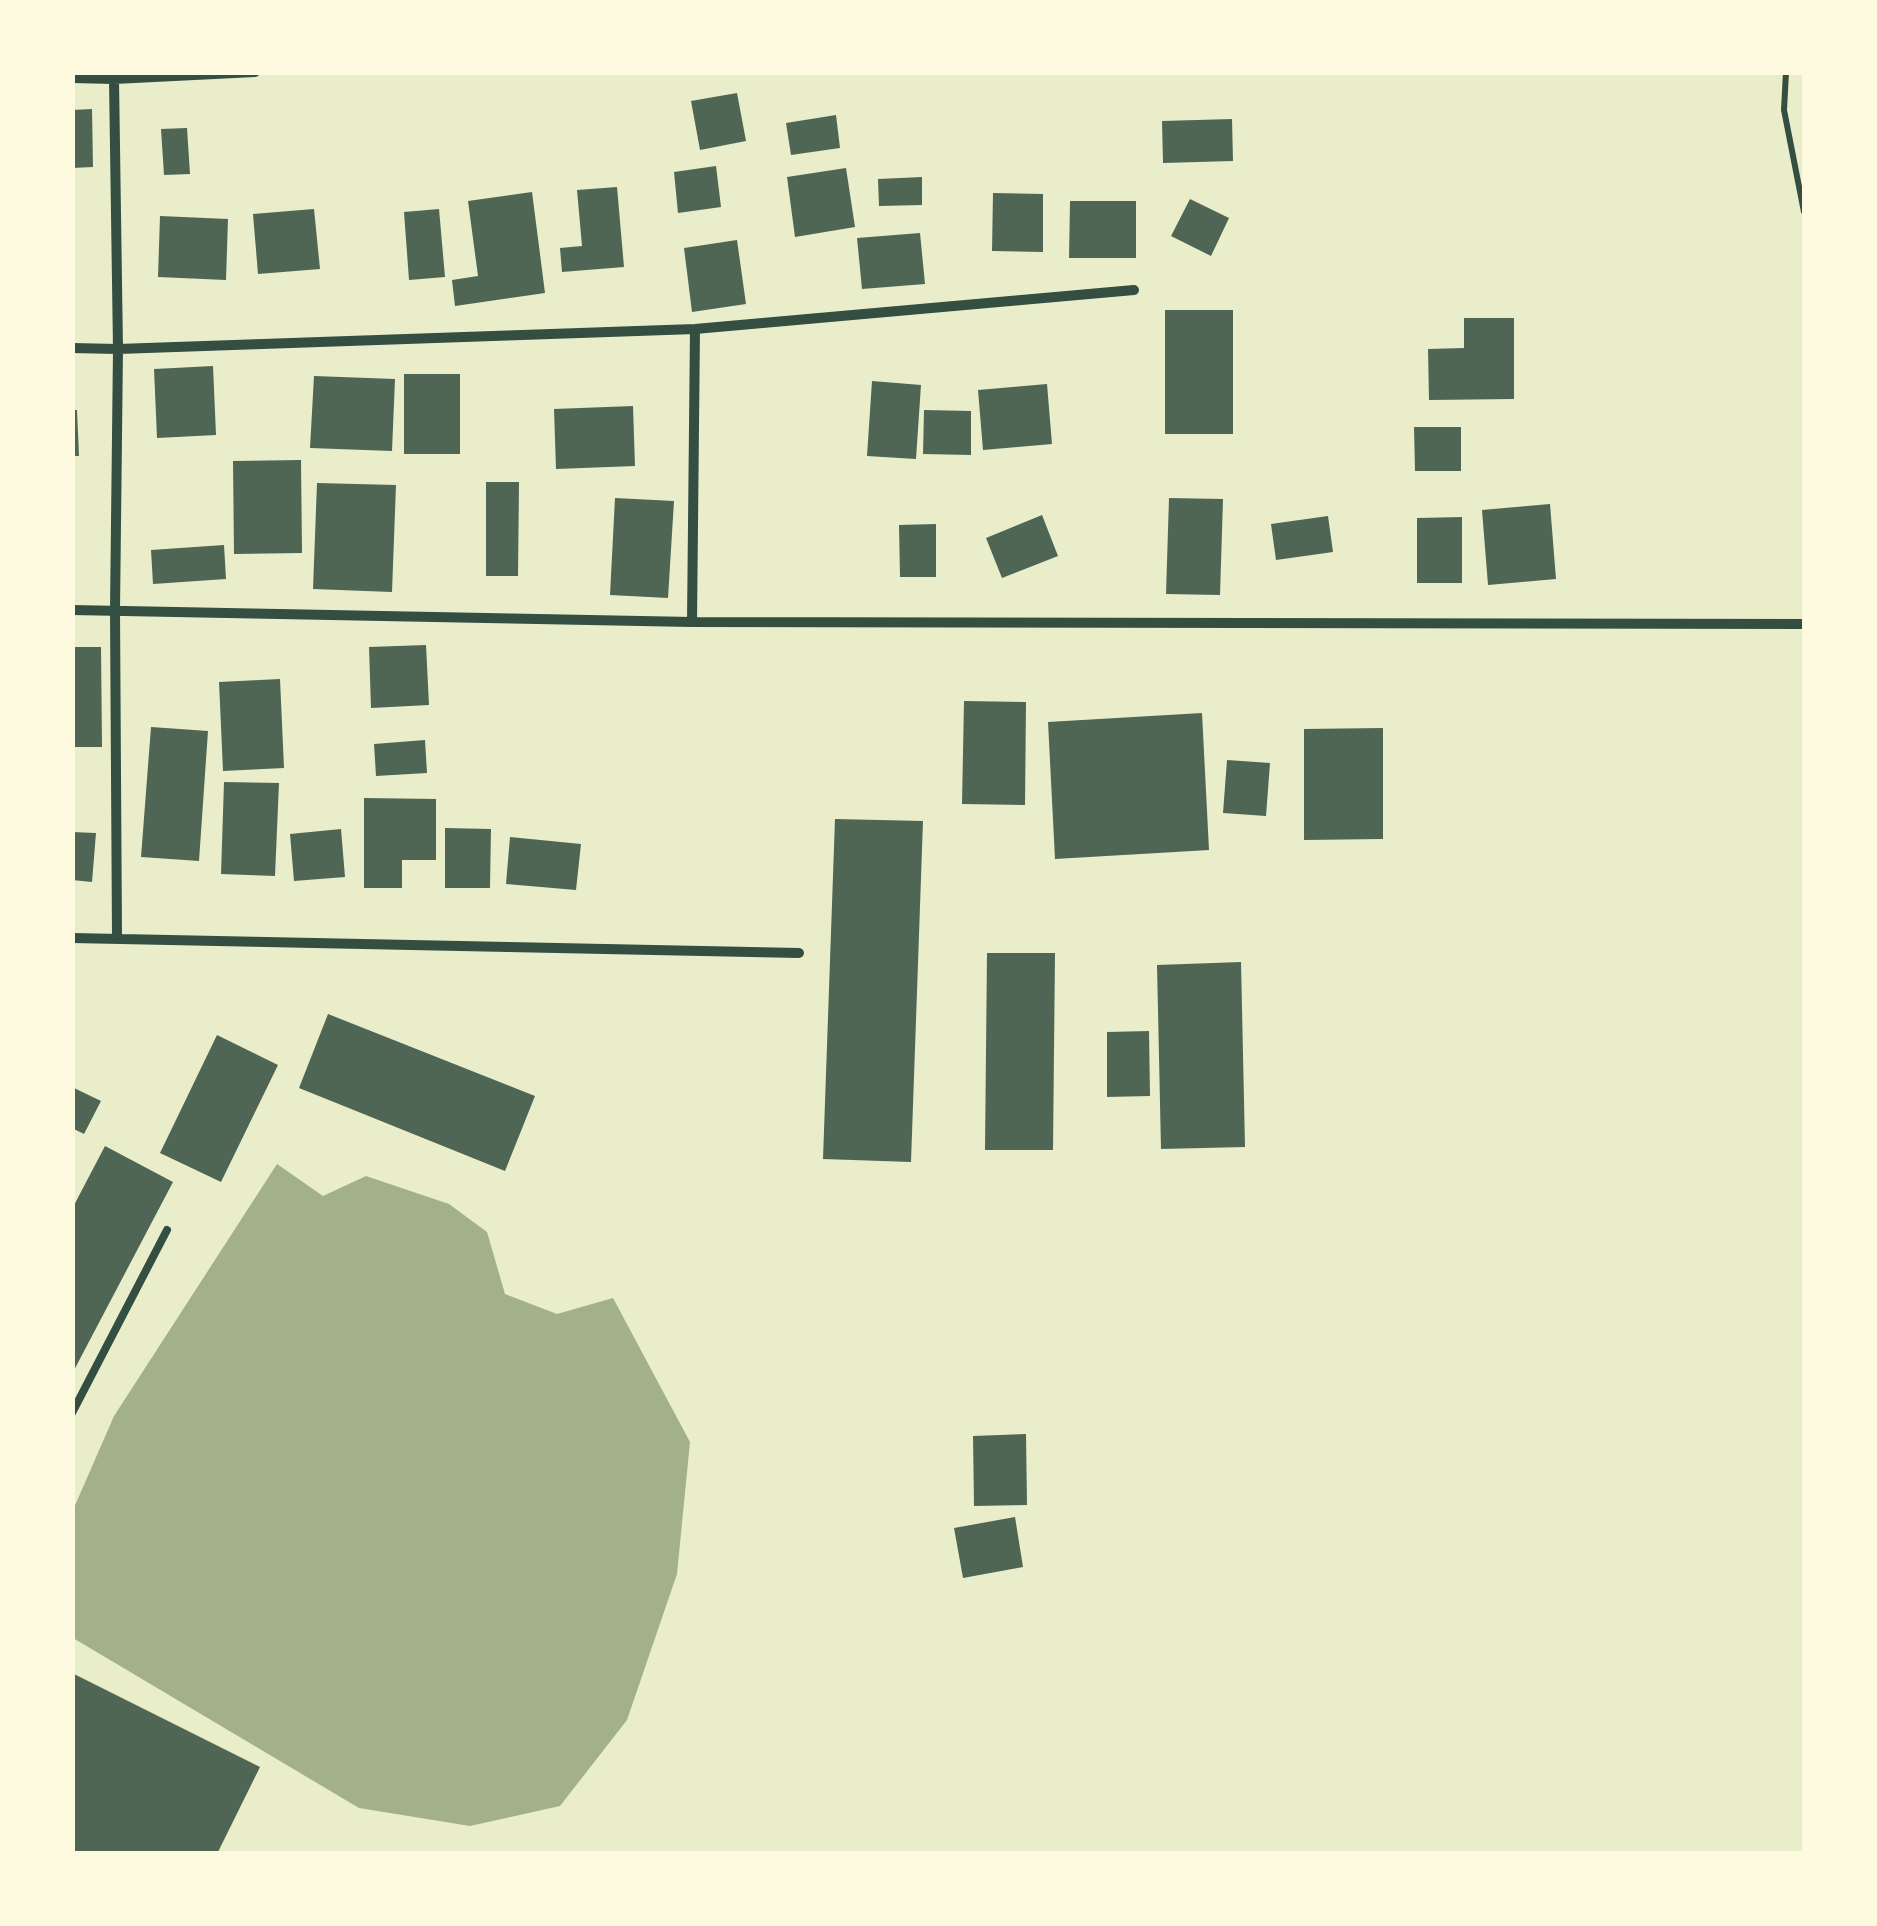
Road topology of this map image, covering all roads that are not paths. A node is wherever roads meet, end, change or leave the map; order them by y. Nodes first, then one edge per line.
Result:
1 (256, 72) edge
2 (72, 78) edge
3 (114, 80) junction
4 (1134, 290) dead end
5 (695, 329) junction
6 (72, 348) edge
7 (118, 350) junction
8 (72, 610) edge
9 (115, 610) junction
10 (692, 622) junction
11 (1804, 624) edge
12 (117, 937) junction
13 (72, 938) edge
14 (800, 953) dead end
15 (167, 1230) dead end
16 (72, 1413) edge

1 - 3 street
2 - 3 street
3 - 7 street
4 - 5 street
5 - 7 street
5 - 10 street
6 - 7 street
7 - 9 street
8 - 9 street
9 - 10 street
9 - 12 street
10 - 11 street
12 - 13 street
12 - 14 street
15 - 16 lane

